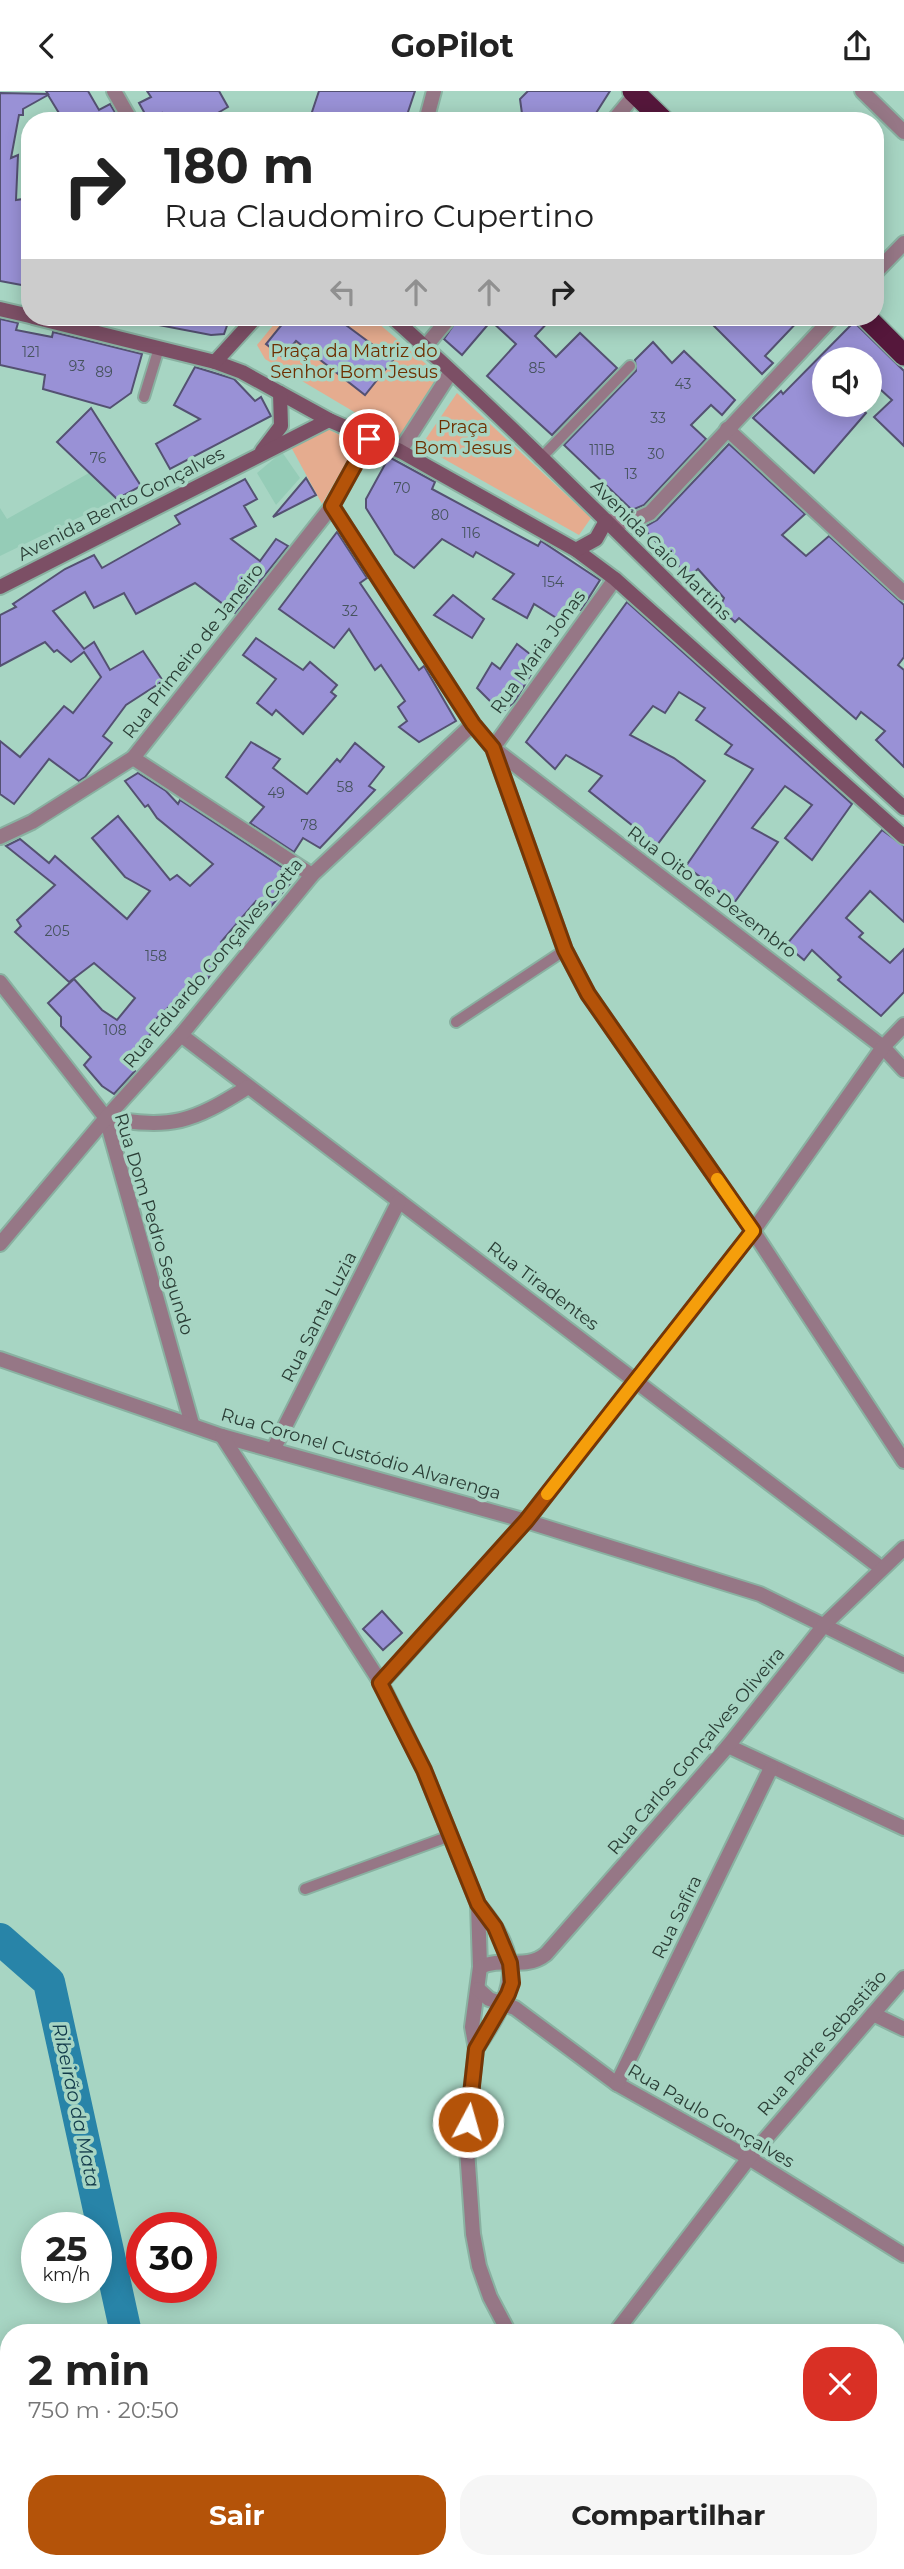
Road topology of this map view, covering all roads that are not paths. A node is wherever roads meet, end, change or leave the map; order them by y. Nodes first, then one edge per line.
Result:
1 (114, 91) edge
2 (434, 91) edge
3 (862, 91) edge
4 (636, 92) edge
5 (126, 112) edge
6 (428, 112) edge
7 (620, 112) edge
8 (655, 112) edge
9 (884, 112) edge
10 (884, 112) edge
11 (904, 132) edge
12 (904, 243) edge
13 (884, 264) edge
14 (0, 309) edge
15 (21, 314) edge
16 (71, 326) edge
17 (245, 326) edge
18 (402, 326) edge
19 (442, 326) edge
20 (825, 326) edge
21 (875, 326) edge
22 (425, 347) junction
23 (159, 348) junction
24 (904, 355) edge
25 (215, 362) junction
26 (630, 366) dead end
27 (451, 372) junction
28 (280, 393) junction
29 (144, 397) dead end
30 (329, 420) junction
31 (727, 429) junction
32 (369, 439) junction
33 (400, 451) junction
34 (259, 455) junction
35 (540, 459) junction
36 (332, 506) junction
37 (606, 521) junction
38 (576, 550) junction
39 (615, 579) junction
40 (0, 587) edge
41 (904, 593) edge
42 (473, 724) junction
43 (493, 748) junction
44 (133, 758) junction
45 (904, 808) edge
46 (0, 837) edge
47 (904, 837) edge
48 (312, 874) junction
49 (565, 950) junction
50 (0, 982) edge
51 (456, 1022) dead end
52 (904, 1025) edge
53 (181, 1035) junction
54 (883, 1047) junction
55 (904, 1070) edge
56 (248, 1087) junction
57 (106, 1118) junction
58 (399, 1201) junction
59 (753, 1231) junction
60 (0, 1244) edge
61 (0, 1359) edge
62 (636, 1381) junction
63 (192, 1424) junction
64 (222, 1436) junction
65 (273, 1450) junction
66 (904, 1461) edge
67 (526, 1521) junction
68 (904, 1548) edge
69 (881, 1568) junction
70 (825, 1624) junction
71 (904, 1665) edge
72 (380, 1683) junction
73 (729, 1746) junction
74 (771, 1768) junction
75 (904, 1828) edge
76 (450, 1836) junction
77 (305, 1889) dead end
78 (478, 1904) junction
79 (510, 1963) junction
80 (480, 1968) junction
81 (904, 1978) edge
82 (478, 1989) junction
83 (503, 2002) junction
84 (873, 2014) junction
85 (904, 2029) edge
86 (476, 2049) junction
87 (617, 2084) junction
88 (749, 2158) junction
89 (904, 2255) edge
90 (504, 2324) edge
91 (622, 2324) edge

1 - 5 street
2 - 6 street
3 - 10 street
4 - 7 street
4 - 8 highway
9 - 11 street
12 - 13 street
14 - 15 main road
16 - 23 main road
17 - 25 main road
18 - 22 main road, Avenida Caio Martins
19 - 22 street
20 - 31 street
21 - 24 highway
22 - 27 main road, Avenida Caio Martins
23 - 25 main road
23 - 29 lane
25 - 28 main road
26 - 35 lane
27 - 33 street
27 - 35 main road, Avenida Caio Martins
28 - 30 main road
28 - 34 main road, Avenida Bento Gonçalves
30 - 32 main road
30 - 34 main road, Avenida Bento Gonçalves
31 - 37 street
31 - 41 street
32 - 33 main road
32 - 36 street, Rua Primeiro de Janeiro
33 - 38 main road
34 - 40 main road, Avenida Bento Gonçalves
35 - 37 main road, Avenida Caio Martins
36 - 42 street
36 - 44 street, Rua Primeiro de Janeiro
37 - 38 main road
37 - 45 main road, Avenida Caio Martins
38 - 39 main road
39 - 43 street, Rua Maria Jonas
39 - 47 main road
42 - 43 street
42 - 48 street, Rua Eduardo Gonçalves Cotta
43 - 49 street
43 - 54 street, Rua Oito de Dezembro
44 - 46 street, Rua Primeiro de Janeiro
44 - 48 street
48 - 53 street, Rua Eduardo Gonçalves Cotta
49 - 51 lane
49 - 59 street
50 - 57 street, Rua Dom Pedro Segundo
52 - 54 street
53 - 56 street, Rua Tiradentes
53 - 57 street, Rua Eduardo Gonçalves Cotta
54 - 55 street, Rua Oito de Dezembro
54 - 59 street
56 - 57 street
56 - 58 street, Rua Tiradentes
57 - 60 street, Rua Eduardo Gonçalves Cotta
57 - 63 street, Rua Dom Pedro Segundo
58 - 62 street, Rua Tiradentes
58 - 65 street, Rua Santa Luzia
59 - 62 street
59 - 66 street
61 - 63 street, Rua Coronel Custódio Alvarenga
62 - 67 street
62 - 69 street, Rua Tiradentes
63 - 64 street, Rua Coronel Custódio Alvarenga
64 - 65 street, Rua Coronel Custódio Alvarenga
64 - 72 street
65 - 67 street, Rua Coronel Custódio Alvarenga
67 - 70 street, Rua Coronel Custódio Alvarenga
67 - 72 street
68 - 69 street, Rua Carlos Gonçalves Oliveira
69 - 70 street, Rua Carlos Gonçalves Oliveira
70 - 71 street, Rua Coronel Custódio Alvarenga
70 - 73 street, Rua Carlos Gonçalves Oliveira
72 - 76 street
73 - 74 street
73 - 79 street, Rua Carlos Gonçalves Oliveira
74 - 75 street
74 - 87 street, Rua Safira
76 - 77 lane
76 - 78 street
78 - 79 street
78 - 80 street
79 - 80 street
79 - 83 street
80 - 82 street
81 - 84 street, Rua Padre Sebastião
82 - 83 street
82 - 86 street
83 - 86 street
83 - 87 street, Rua Paulo Gonçalves
84 - 85 street
84 - 88 street, Rua Padre Sebastião
86 - 90 street
87 - 88 street, Rua Paulo Gonçalves
88 - 89 street, Rua Paulo Gonçalves
88 - 91 street, Rua Padre Sebastião

